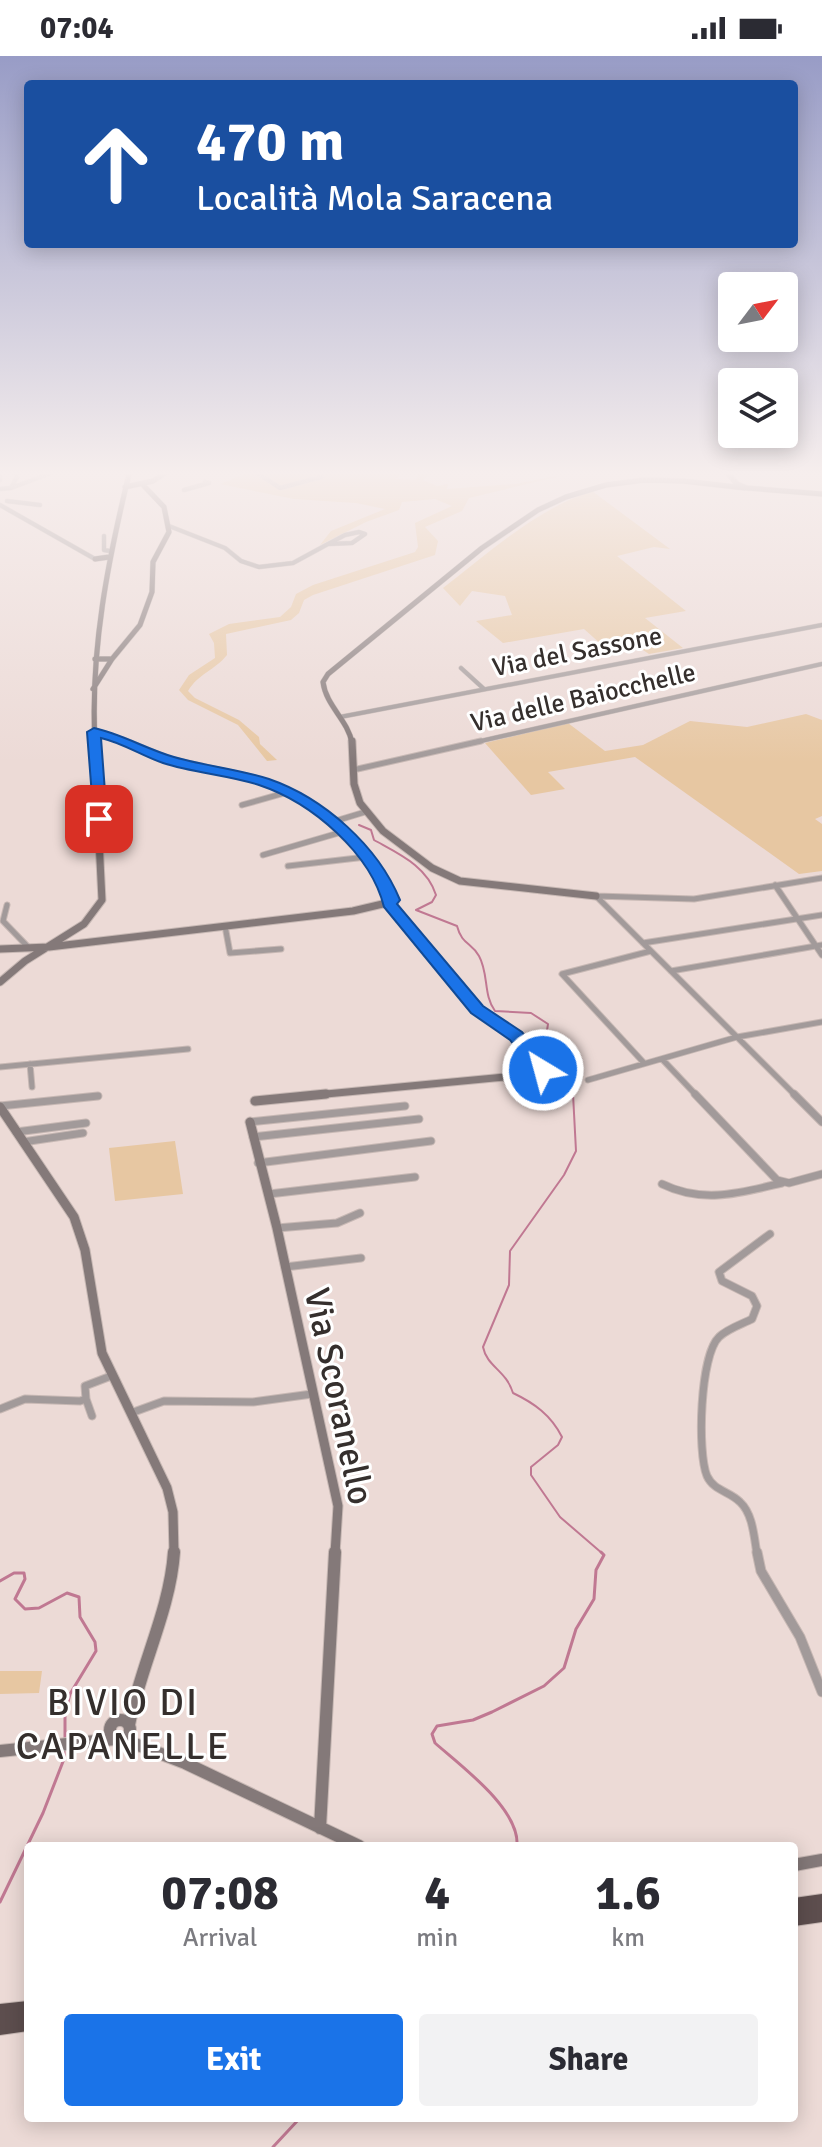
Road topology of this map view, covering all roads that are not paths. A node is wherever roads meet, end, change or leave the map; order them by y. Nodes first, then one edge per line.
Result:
1 (104, 568) edge
2 (153, 568) edge
3 (461, 568) edge
4 (822, 625) edge
5 (95, 659) junction
6 (112, 659) junction
7 (822, 664) edge
8 (461, 668) dead end
9 (92, 689) junction
10 (484, 689) junction
11 (340, 717) junction
12 (94, 732) junction
13 (353, 770) junction
14 (289, 792) junction
15 (242, 805) dead end
16 (365, 812) junction
17 (336, 820) junction
18 (342, 832) junction
19 (263, 855) dead end
20 (366, 857) junction
21 (288, 866) dead end
22 (822, 878) edge
23 (775, 885) junction
24 (596, 896) junction
25 (389, 904) junction
26 (7, 905) dead end
27 (822, 915) edge
28 (797, 919) junction
29 (225, 926) junction
30 (643, 943) junction
31 (819, 946) edge
32 (2, 948) edge
33 (37, 949) junction
34 (281, 949) dead end
35 (651, 951) junction
36 (822, 955) edge
37 (671, 971) junction
38 (0, 982) edge
39 (822, 1022) edge
40 (737, 1037) junction
41 (188, 1049) dead end
42 (662, 1059) junction
43 (644, 1063) junction
44 (30, 1064) junction
45 (0, 1067) edge
46 (588, 1080) dead end
47 (32, 1087) dead end
48 (98, 1096) dead end
49 (255, 1101) dead end
50 (0, 1106) edge
51 (405, 1106) dead end
52 (419, 1119) dead end
53 (250, 1122) joint
54 (822, 1122) edge
55 (86, 1123) dead end
56 (16, 1132) junction
57 (83, 1133) dead end
58 (253, 1137) junction
59 (431, 1141) dead end
60 (23, 1142) junction
61 (258, 1163) junction
62 (822, 1174) edge
63 (415, 1177) dead end
64 (783, 1183) junction
65 (662, 1184) dead end
66 (269, 1194) junction
67 (360, 1213) dead end
68 (277, 1228) junction
69 (770, 1234) dead end
70 (361, 1258) dead end
71 (285, 1267) junction
72 (111, 1376) junction
73 (312, 1394) junction
74 (86, 1399) junction
75 (0, 1409) edge
76 (131, 1413) junction
77 (92, 1416) dead end
78 (822, 1692) edge
79 (121, 1730) junction
80 (0, 1751) edge
81 (320, 1828) junction
82 (352, 1842) edge
83 (822, 1860) edge
84 (798, 1864) edge
85 (822, 1901) edge
86 (798, 1904) edge
87 (822, 1914) edge
88 (798, 1917) edge
89 (24, 2009) edge
90 (0, 2012) edge
91 (24, 2024) edge
92 (0, 2027) edge

1 - 5 street
2 - 6 street
3 - 11 street
4 - 10 street, Via del Sassone
5 - 6 street
5 - 9 street
6 - 9 street
7 - 13 street, Via delle Baiocchelle
8 - 10 street
9 - 12 street
10 - 11 street, Via del Sassone
11 - 13 street
12 - 14 street
12 - 33 street
13 - 16 street
14 - 15 street
14 - 17 street
16 - 17 street
16 - 24 street
17 - 18 street
18 - 19 street
18 - 20 street
20 - 21 street
20 - 25 street
22 - 23 street
23 - 24 street
23 - 28 street
24 - 30 street
25 - 29 street
25 - 49 street
26 - 33 street
27 - 28 street
28 - 30 street
28 - 31 street
29 - 33 street
29 - 34 street
30 - 35 street
31 - 36 street
31 - 37 street
32 - 33 street
33 - 38 street
35 - 37 street
35 - 43 street
37 - 40 street
39 - 40 street
40 - 42 street
40 - 54 street
41 - 44 street
42 - 43 street
42 - 64 street
43 - 46 street
44 - 45 street
44 - 47 street
48 - 50 street
50 - 56 street
51 - 53 street
52 - 58 street
53 - 58 street, Via Scoranello
55 - 56 street
56 - 60 street
57 - 60 street
58 - 61 street, Via Scoranello
59 - 61 street
60 - 72 street
61 - 66 street, Via Scoranello
62 - 64 street
63 - 66 street
64 - 65 street
66 - 68 street, Via Scoranello
67 - 68 street
68 - 71 street, Via Scoranello
69 - 78 street
70 - 71 street
71 - 73 street, Via Scoranello
72 - 74 street
72 - 76 street
73 - 76 street
73 - 81 street, Via Scoranello
74 - 75 street
74 - 77 street
76 - 79 street
79 - 80 street
79 - 81 street
81 - 82 street
83 - 84 street
85 - 86 highway
87 - 88 highway
89 - 90 highway
91 - 92 highway

